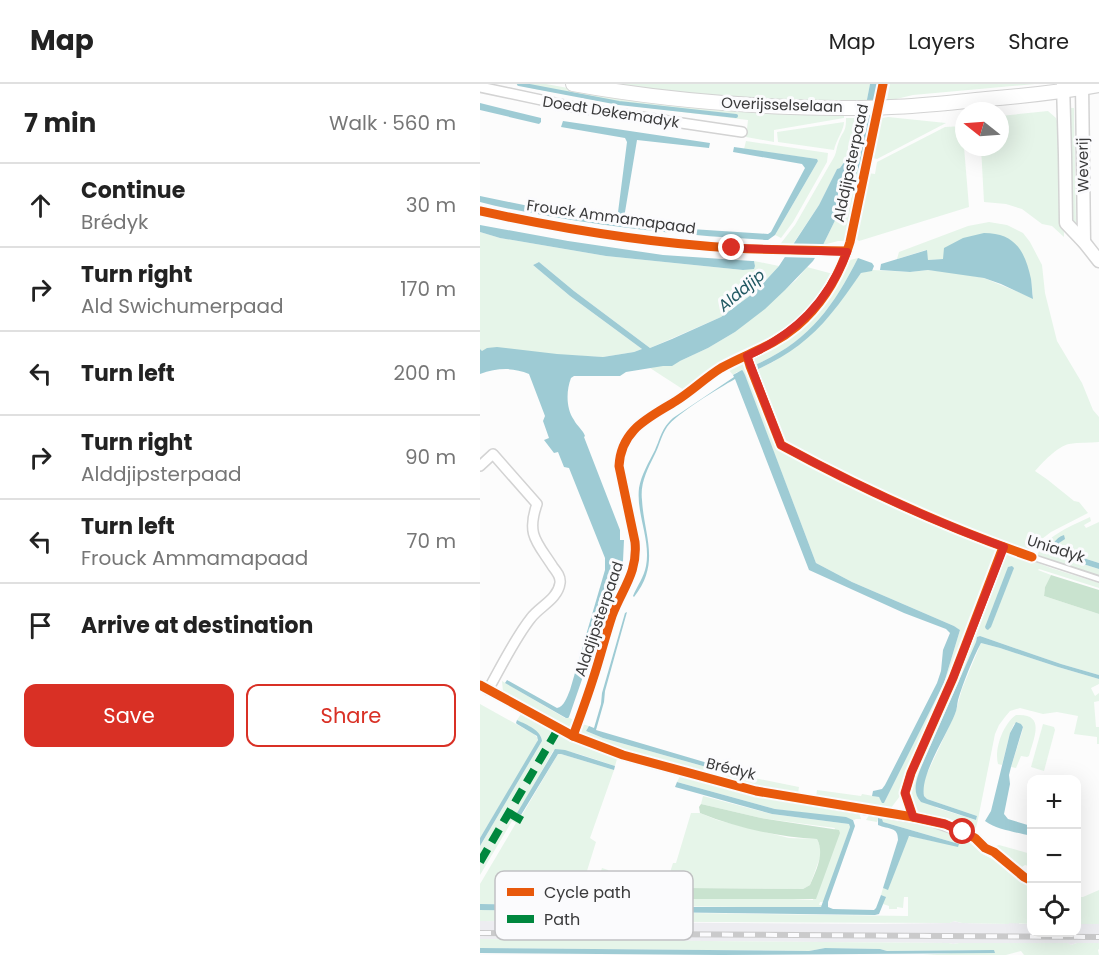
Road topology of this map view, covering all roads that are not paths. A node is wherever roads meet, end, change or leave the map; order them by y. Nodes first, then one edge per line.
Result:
1 (573, 84) edge
2 (1099, 85) edge
3 (1082, 86) edge
4 (480, 87) edge
5 (1063, 88) edge
6 (742, 132) dead end
7 (1084, 242) junction
8 (1099, 261) edge
9 (480, 466) edge
10 (1032, 557) dead end
11 (1099, 579) edge
12 (484, 687) edge
13 (985, 848) dead end

1 - 5 main road, Overijsselselaan
2 - 3 main road, Overijsselselaan
3 - 5 main road, Overijsselselaan
3 - 7 street, Weverij
4 - 6 street, Doedt Dekemadyk
5 - 7 street, Weverij
7 - 8 street
9 - 12 street
10 - 11 lane, Uniadyk
12 - 13 street, Brédyk

